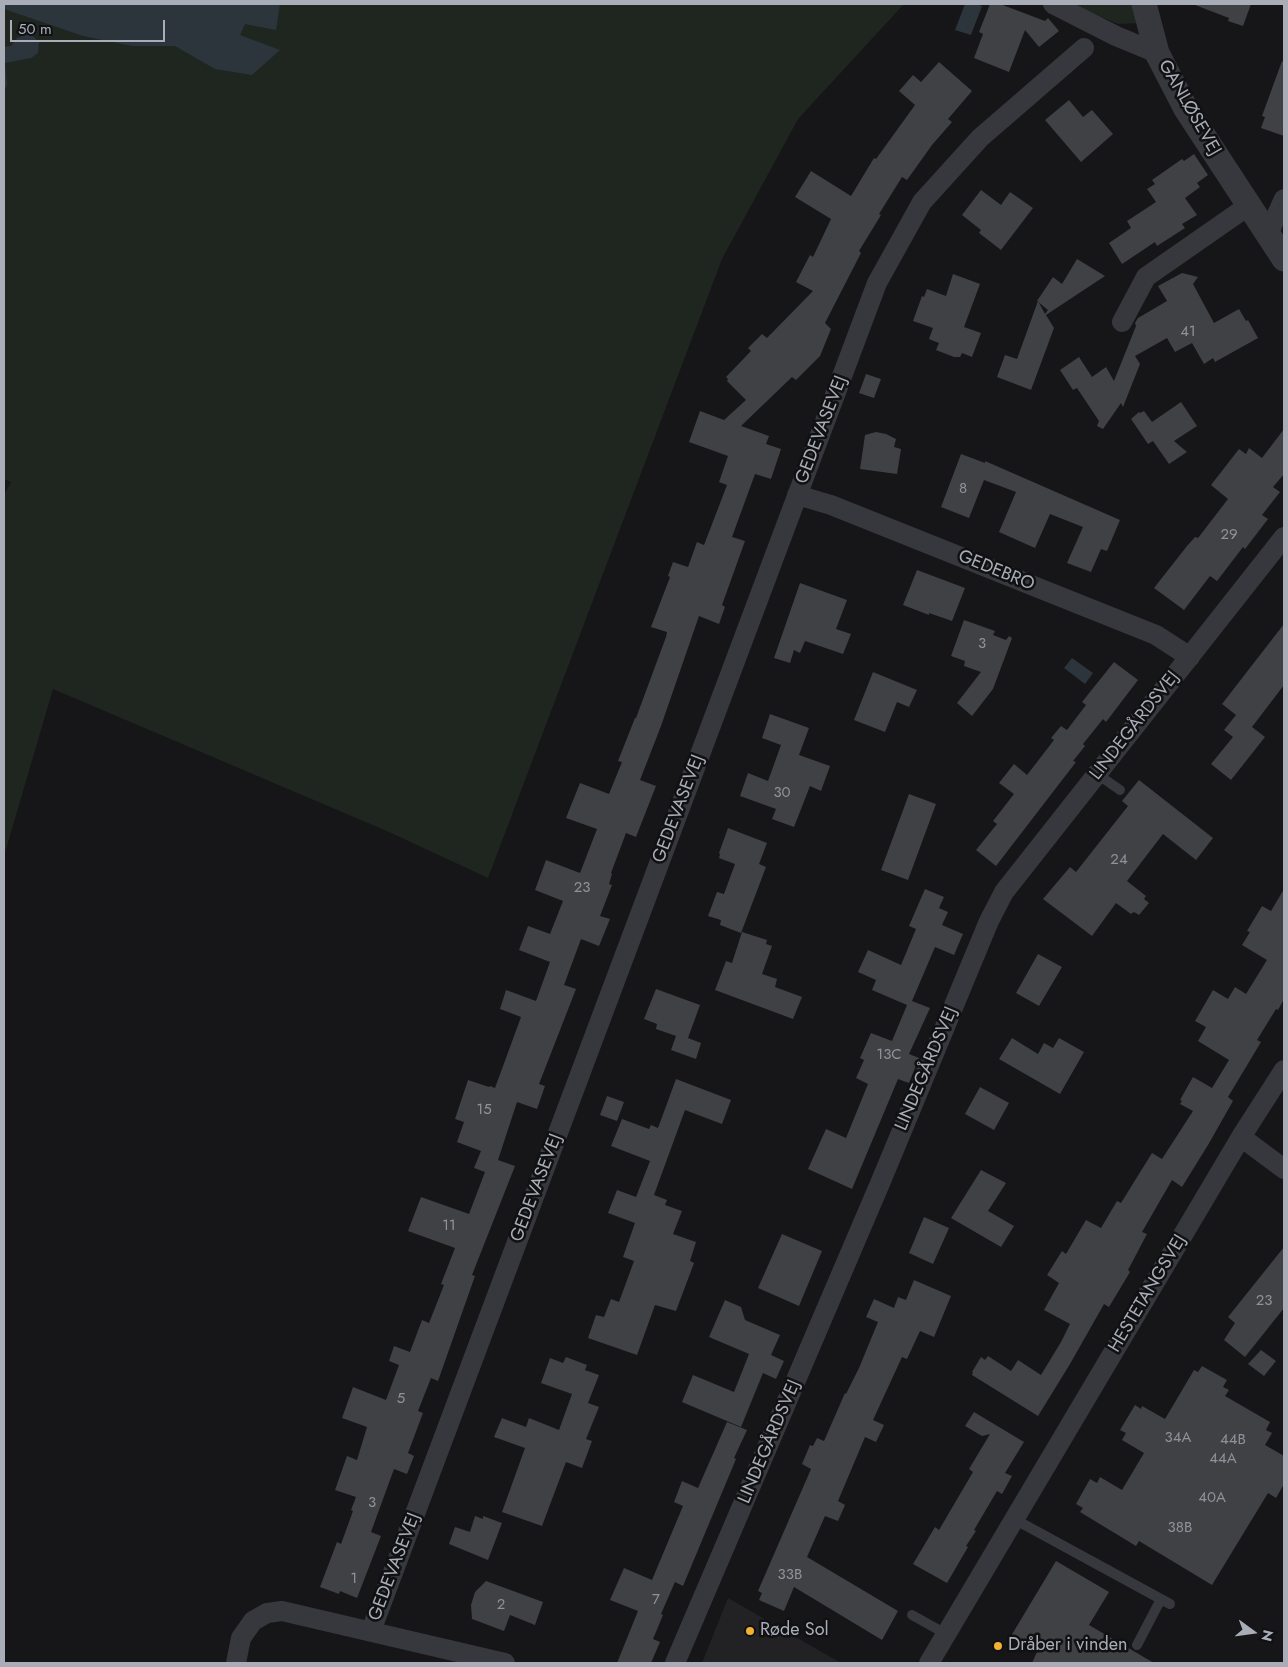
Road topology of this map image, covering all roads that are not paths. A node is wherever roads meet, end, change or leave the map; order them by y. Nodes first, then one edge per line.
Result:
1 (1052, 4) edge
2 (1144, 4) edge
3 (1084, 48) dead end
4 (1157, 53) junction
5 (1284, 199) edge
6 (1248, 206) junction
7 (1268, 234) junction
8 (1284, 259) edge
9 (1122, 322) dead end
10 (797, 495) junction
11 (1284, 537) edge
12 (1190, 657) junction
13 (1097, 774) junction
14 (1120, 790) dead end
15 (1284, 1070) edge
16 (1241, 1137) junction
17 (1284, 1169) edge
18 (1014, 1519) junction
19 (912, 1615) dead end
20 (371, 1632) junction
21 (946, 1634) junction
22 (1137, 1645) dead end
23 (236, 1663) edge
24 (505, 1663) edge
25 (675, 1663) edge
26 (929, 1663) edge

1 - 4 street
2 - 4 street, GANLØSEVEJ
3 - 10 street, GEDEVASEVEJ
4 - 6 street, GANLØSEVEJ
5 - 7 street
6 - 7 street, GANLØSEVEJ
6 - 9 street
7 - 8 street, GANLØSEVEJ
10 - 12 street, GEDEBRO
10 - 20 street, GEDEVASEVEJ
11 - 12 street, LINDEGÅRDSVEJ
12 - 13 street, LINDEGÅRDSVEJ
13 - 14 lane
13 - 25 street, LINDEGÅRDSVEJ
15 - 16 street, HESTETANGSVEJ
16 - 17 street
16 - 18 street, HESTETANGSVEJ
18 - 21 street, HESTETANGSVEJ
18 - 22 lane
19 - 21 lane
20 - 23 street
20 - 24 street
21 - 26 street, HESTETANGSVEJ

